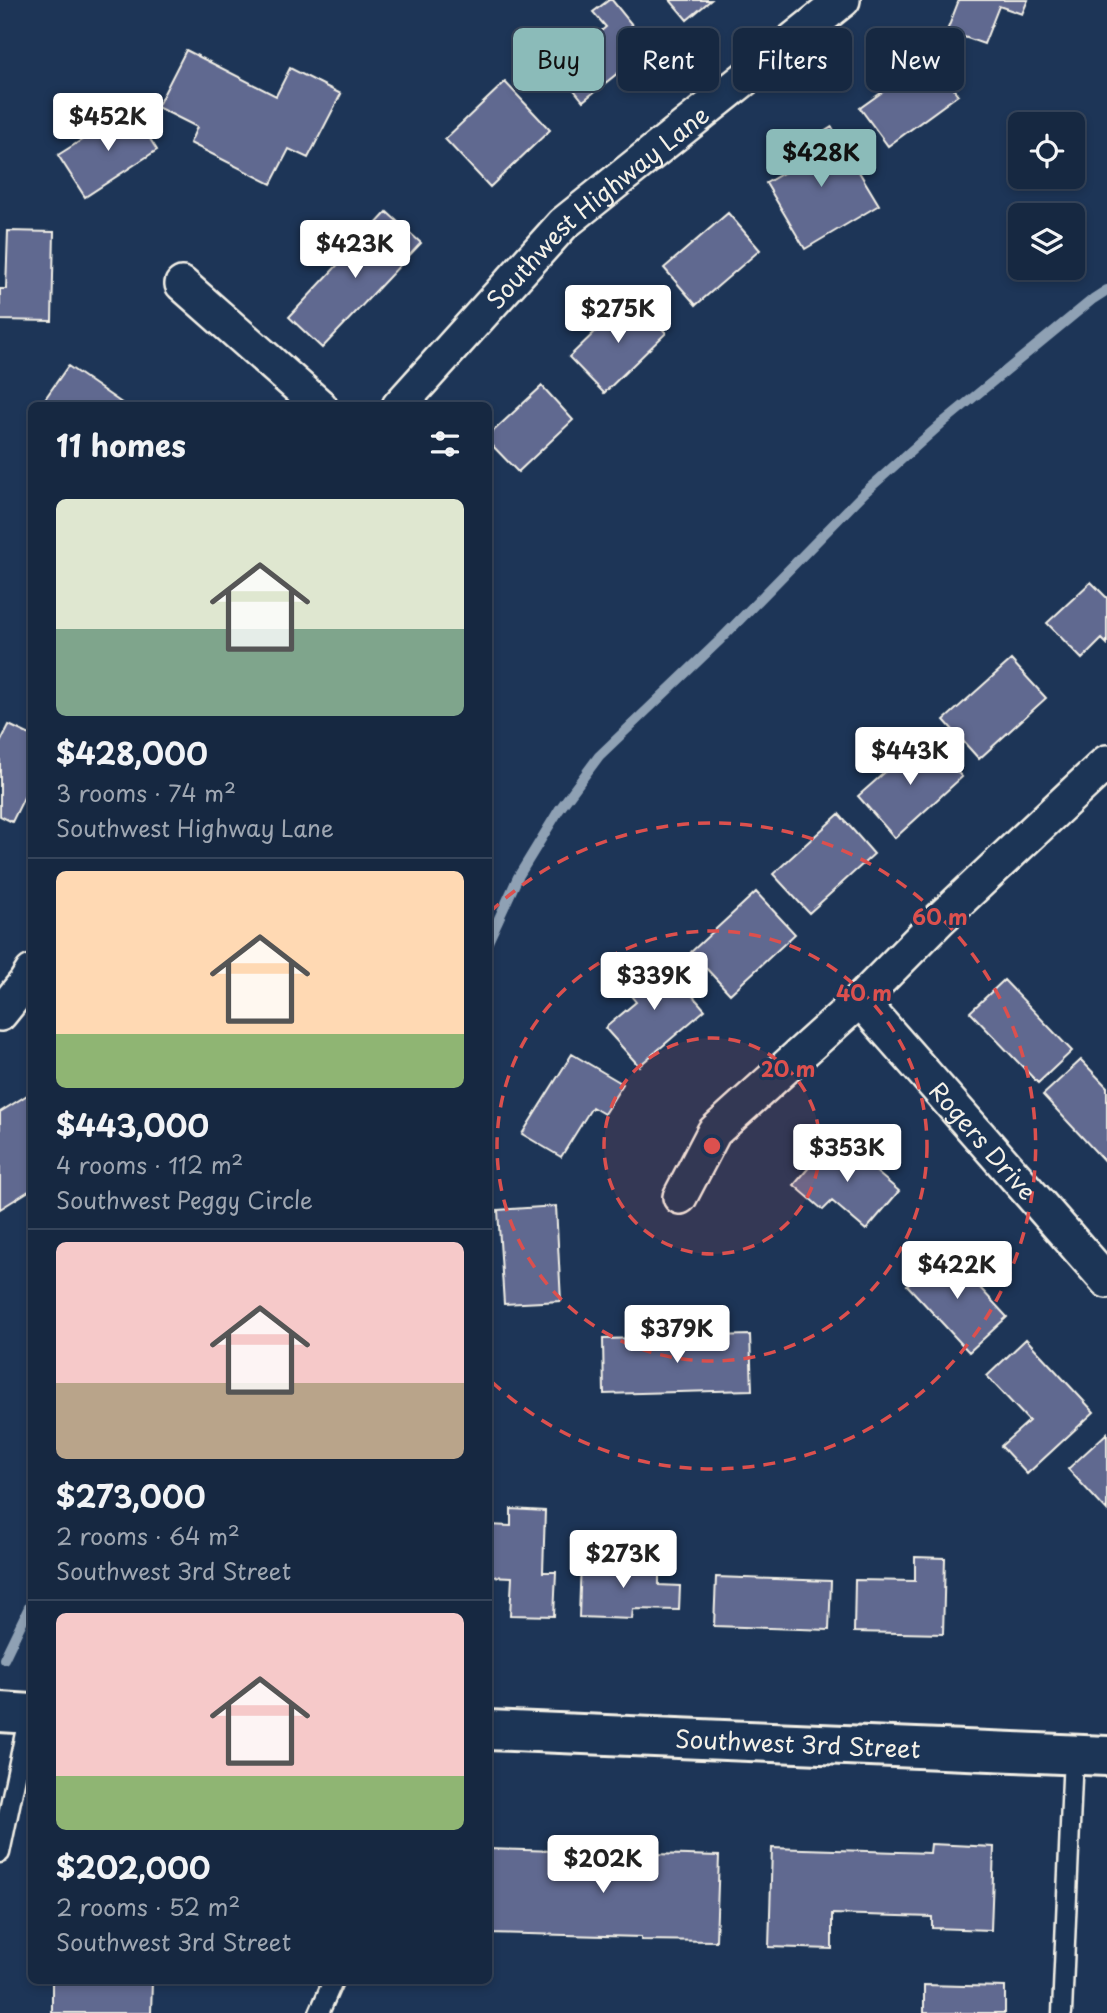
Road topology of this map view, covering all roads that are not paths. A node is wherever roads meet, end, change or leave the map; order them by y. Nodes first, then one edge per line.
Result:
1 (843, 0) edge
2 (182, 284) dead end
3 (315, 402) edge
4 (403, 402) edge
5 (1107, 762) edge
6 (28, 978) edge
7 (860, 1000) junction
8 (0, 1014) edge
9 (680, 1197) dead end
10 (1107, 1281) edge
11 (20, 1713) edge
12 (492, 1731) edge
13 (1090, 1756) edge
14 (0, 1853) edge
15 (333, 1984) edge
16 (319, 2013) edge
17 (1062, 2013) edge

1 - 4 street, Southwest Highway Lane
2 - 3 street
5 - 7 street
6 - 8 street
7 - 9 street
7 - 10 street, Rogers Drive
11 - 14 lane
12 - 13 main road, Southwest 3rd Street
13 - 17 lane
15 - 16 lane

